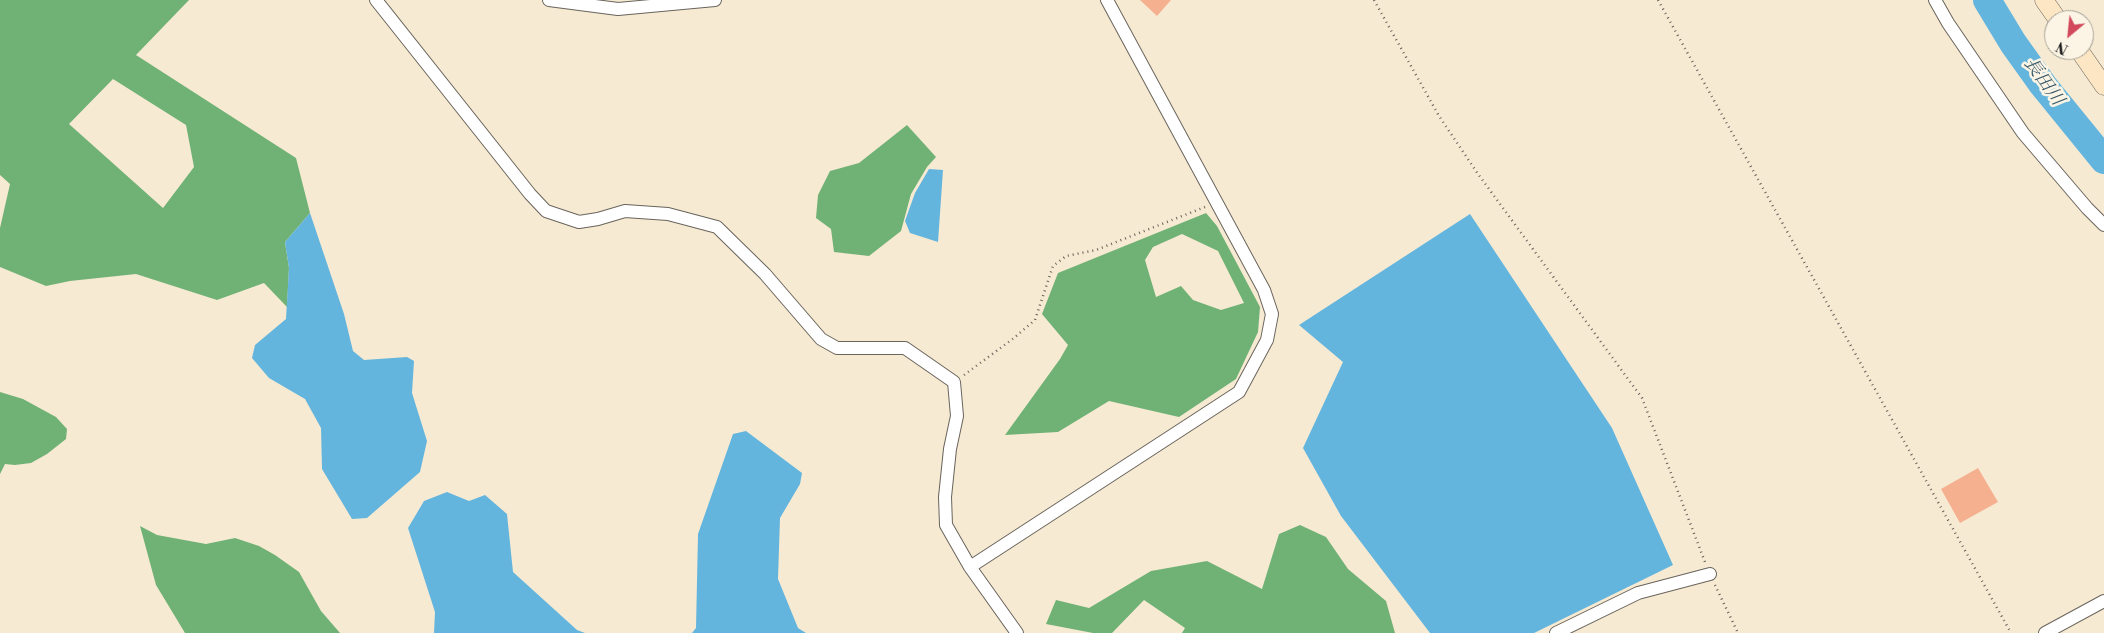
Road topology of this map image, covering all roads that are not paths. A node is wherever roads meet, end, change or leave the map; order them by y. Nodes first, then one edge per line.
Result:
1 (376, 0) edge
2 (549, 0) edge
3 (715, 0) edge
4 (1107, 0) edge
5 (1935, 0) edge
6 (2086, 60) edge
7 (2104, 86) edge
8 (2104, 225) edge
9 (970, 567) junction
10 (1710, 574) road end
11 (2104, 601) edge
12 (1017, 633) edge
13 (1556, 633) edge
14 (2045, 633) edge

1 - 9 street
2 - 3 street
4 - 9 street
5 - 8 street
6 - 7 main road
9 - 12 street
10 - 13 street
11 - 14 street

